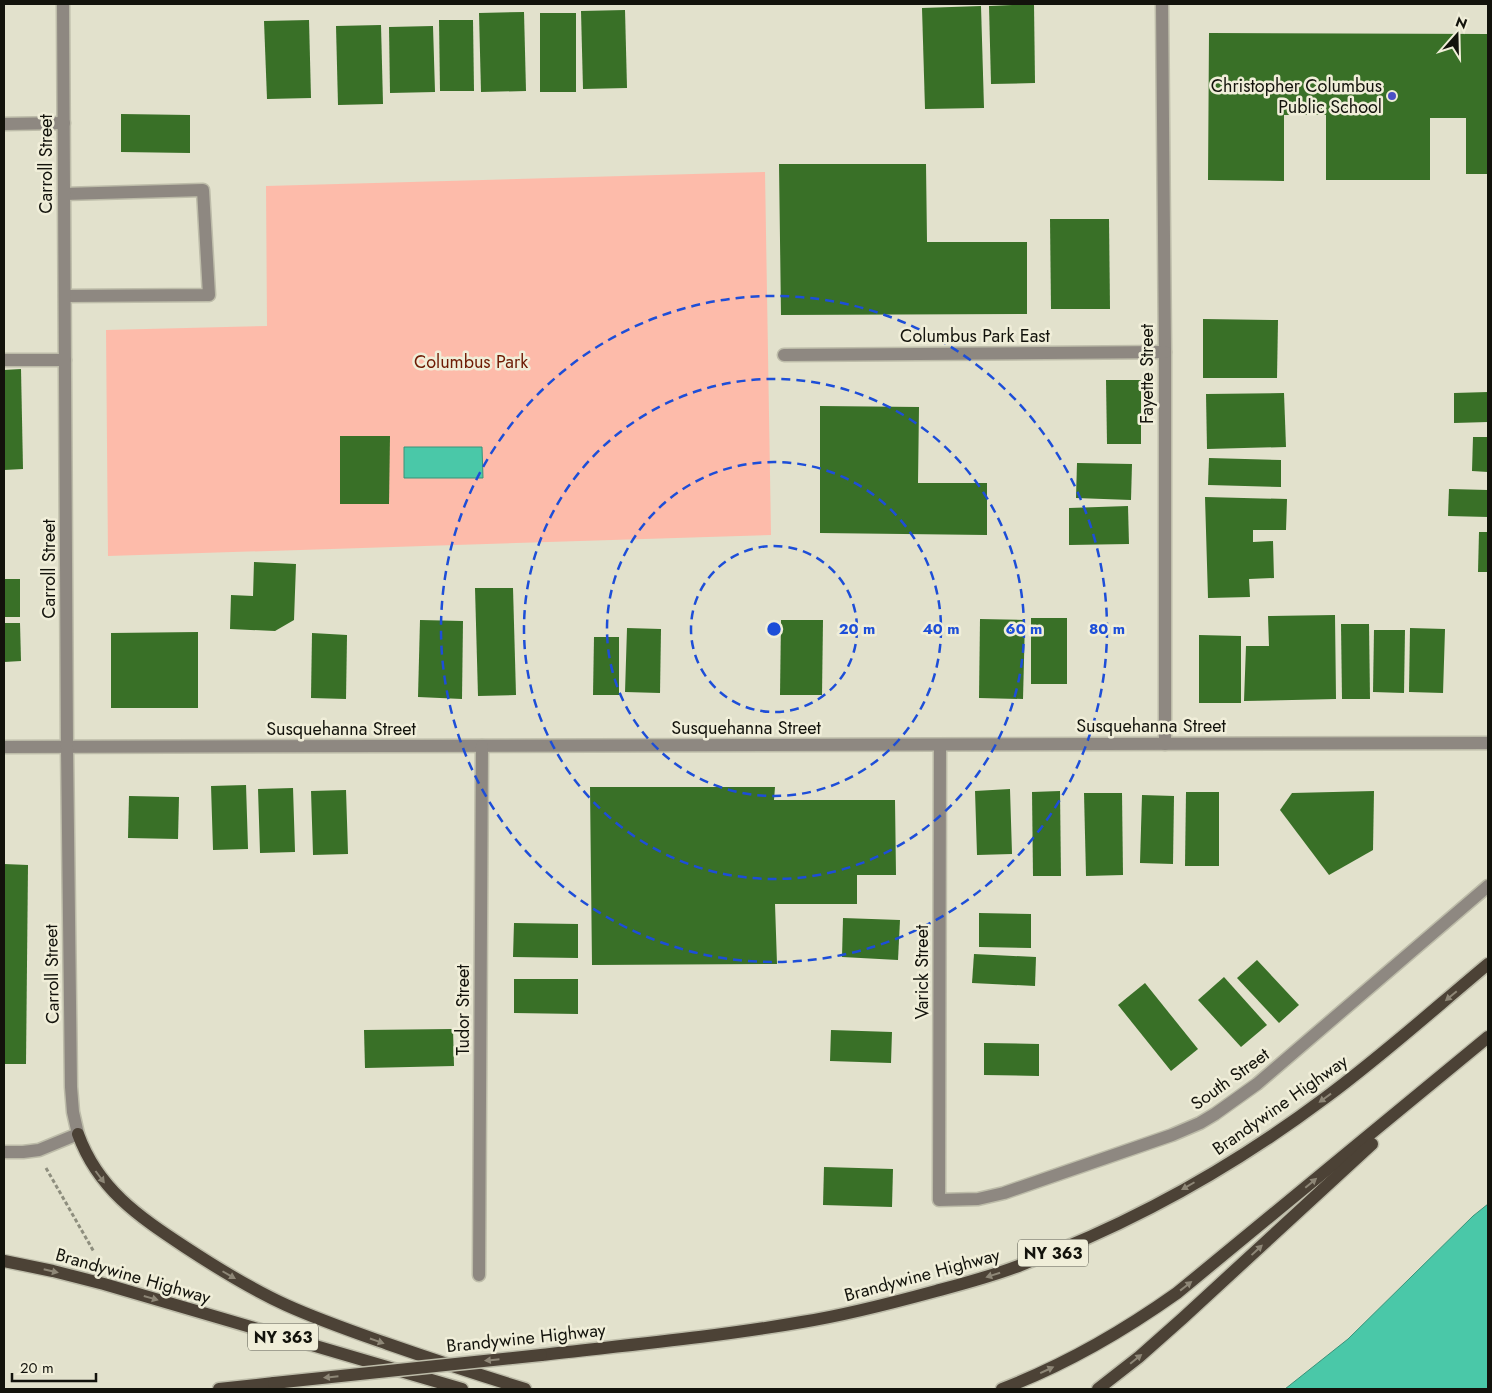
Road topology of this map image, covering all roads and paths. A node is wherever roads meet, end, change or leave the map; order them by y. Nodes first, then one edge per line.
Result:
1 (63, 4) edge
2 (1162, 4) edge
3 (4, 124) edge
4 (64, 124) junction
5 (64, 194) junction
6 (65, 296) junction
7 (1165, 352) junction
8 (784, 355) dead end
9 (4, 360) edge
10 (65, 360) junction
11 (1488, 743) edge
12 (1164, 744) junction
13 (940, 745) junction
14 (482, 746) junction
15 (67, 747) junction
16 (4, 748) edge
17 (1488, 886) edge
18 (1488, 964) edge
19 (1488, 1037) edge
20 (1477, 1046) junction
21 (78, 1134) junction
22 (40, 1150) junction
23 (4, 1152) edge
24 (939, 1200) joint
25 (94, 1252) dead end
26 (4, 1261) edge
27 (479, 1275) dead end
28 (219, 1389) edge
29 (462, 1389) edge
30 (525, 1389) edge
31 (1002, 1389) edge
32 (1098, 1389) edge

1 - 4 street, Carroll Street
2 - 7 street, Fayette Street
3 - 4 street
4 - 5 street, Carroll Street
5 - 6 street, Carroll Street
5 - 6 street
6 - 10 street, Carroll Street
7 - 8 street, Columbus Park East
7 - 12 street, Fayette Street
9 - 10 street
10 - 15 street, Carroll Street
11 - 12 street, Susquehanna Street
12 - 13 street, Susquehanna Street
13 - 14 street, Susquehanna Street
13 - 24 street, Varick Street
14 - 15 street, Susquehanna Street
14 - 27 street, Tudor Street
15 - 16 street, Susquehanna Street
15 - 21 street, Carroll Street
17 - 24 street, South Street
18 -> 28 main road, Brandywine Highway / NY 363, bridge
19 - 20 main road
31 -> 20 main road
32 -> 20 main road
21 - 22 street
21 -> 30 main road
22 - 23 street
22 - 25 path
26 -> 29 main road, Brandywine Highway / NY 363

